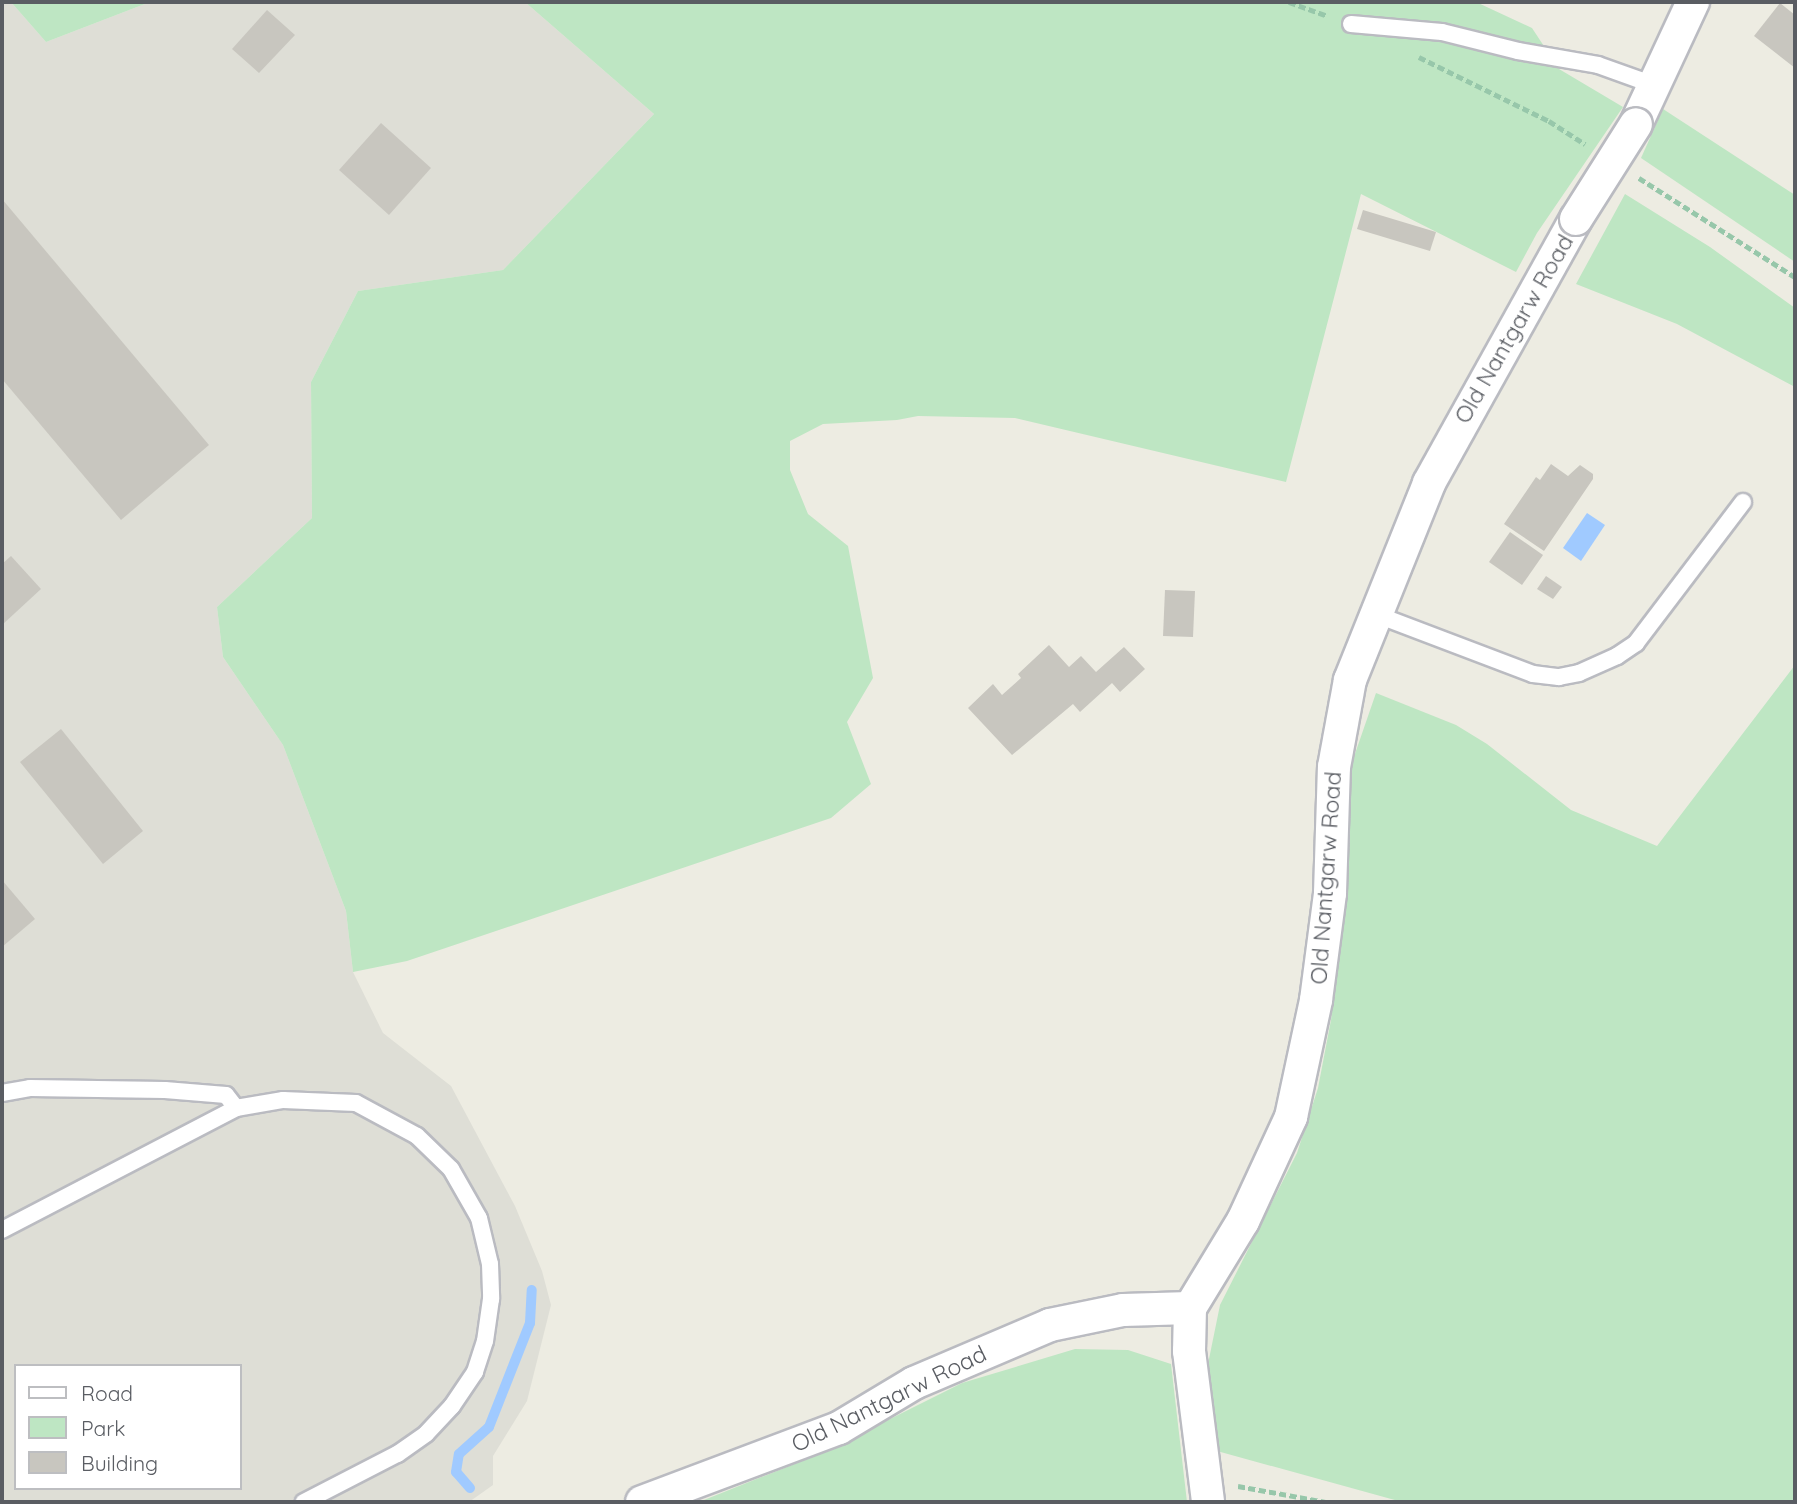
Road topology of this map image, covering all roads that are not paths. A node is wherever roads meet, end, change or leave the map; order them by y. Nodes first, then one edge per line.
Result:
1 (1693, 2) edge
2 (1351, 24) road end
3 (1654, 85) junction
4 (1743, 502) dead end
5 (1375, 614) junction
6 (2, 1093) edge
7 (236, 1108) junction
8 (2, 1230) edge
9 (1189, 1308) junction
10 (1206, 1491) edge
11 (304, 1502) edge
12 (642, 1502) edge

1 - 3 street, Old Nantgarw Road
2 - 3 lane
3 - 5 street, Old Nantgarw Road, bridge
4 - 5 lane
5 - 9 street, Old Nantgarw Road
6 - 7 lane
7 - 8 lane
7 - 11 lane
9 - 10 street
9 - 12 street, Old Nantgarw Road

